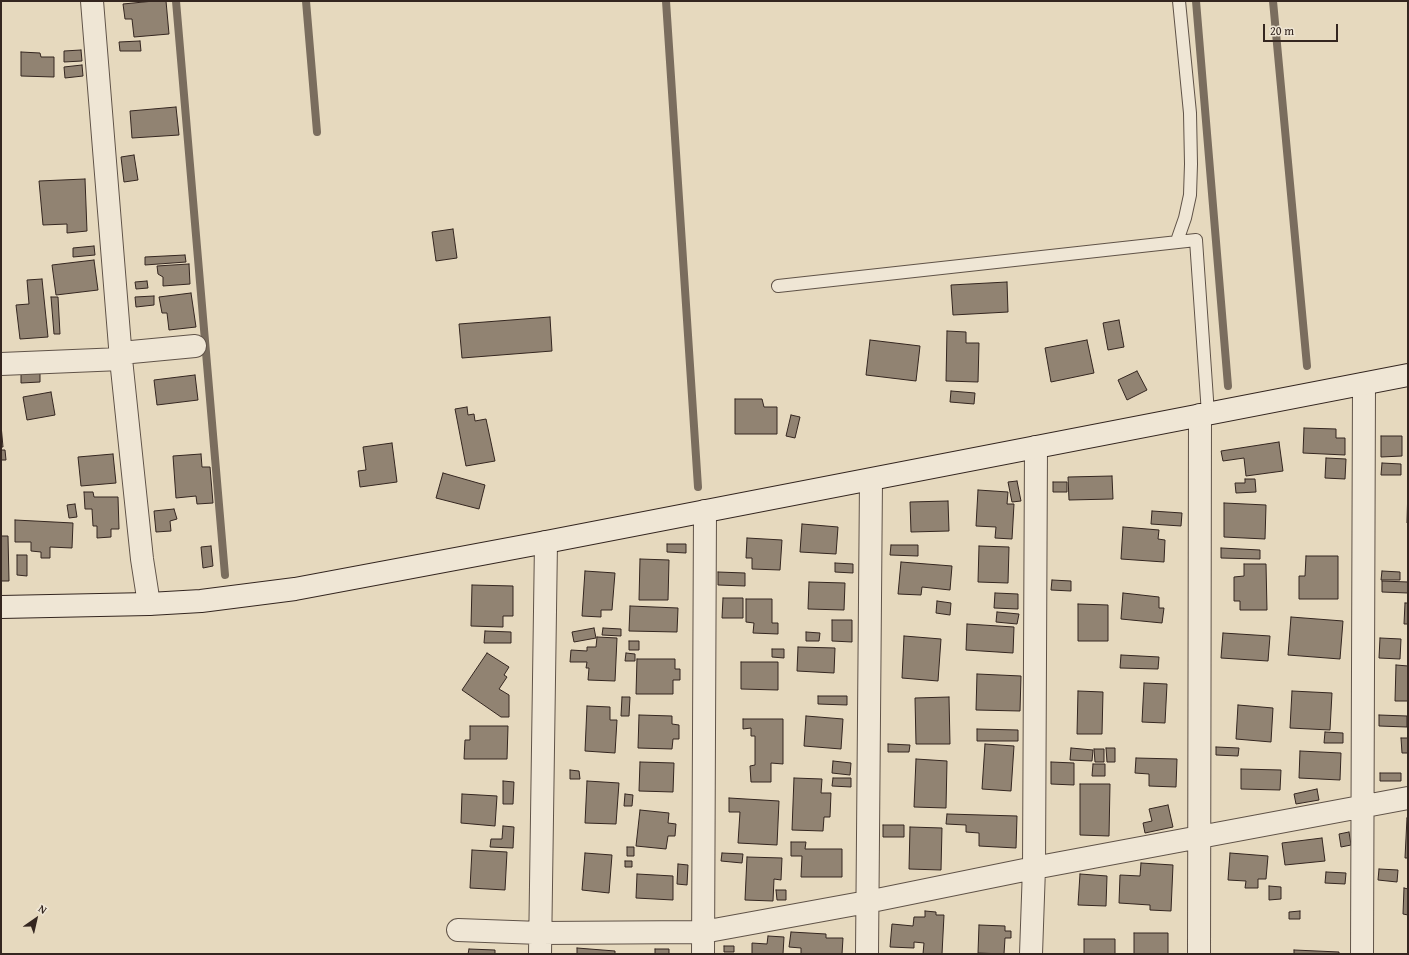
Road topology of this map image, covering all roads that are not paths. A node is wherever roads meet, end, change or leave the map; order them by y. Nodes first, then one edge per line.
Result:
1 (92, 1) edge
2 (1180, 1) edge
3 (1177, 241) junction
4 (778, 286) dead end
5 (195, 346) dead end
6 (121, 356) junction
7 (1, 364) edge
8 (1408, 375) edge
9 (1364, 384) junction
10 (1204, 415) junction
11 (1036, 447) junction
12 (871, 480) junction
13 (704, 511) junction
14 (546, 542) junction
15 (149, 604) junction
16 (1, 607) edge
17 (1408, 798) edge
18 (1364, 807) junction
19 (1200, 837) junction
20 (1034, 868) junction
21 (867, 902) junction
22 (458, 930) dead end
23 (702, 932) junction
24 (540, 943) edge
25 (703, 954) edge
26 (866, 954) edge
27 (1031, 954) edge
28 (1199, 954) edge
29 (1362, 954) edge

1 - 6 street
2 - 3 lane
3 - 4 lane
3 - 10 lane
5 - 6 street
6 - 7 street
6 - 15 street
8 - 9 street
9 - 10 street
9 - 18 street
10 - 11 street
10 - 19 street
11 - 12 street
11 - 20 street
12 - 13 street
12 - 21 street
13 - 14 street
13 - 23 street
14 - 15 street
14 - 24 street
15 - 16 street
17 - 18 street
18 - 19 street
18 - 29 street
19 - 20 street
19 - 28 street
20 - 21 street
20 - 27 street
21 - 23 street
21 - 26 street
22 - 24 street
23 - 24 street
23 - 25 street

